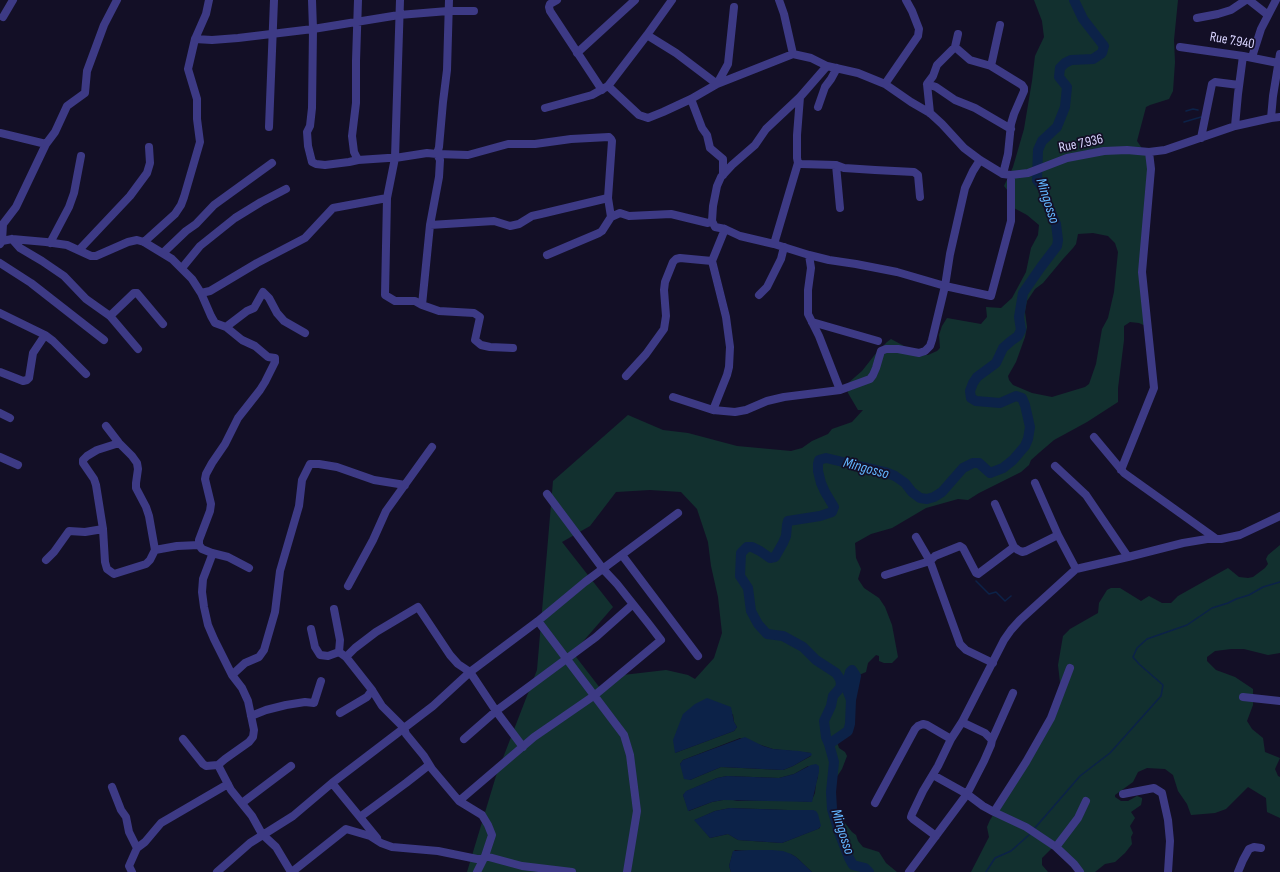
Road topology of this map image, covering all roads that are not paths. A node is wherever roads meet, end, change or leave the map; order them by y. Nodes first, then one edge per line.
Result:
1 (14, 0) edge
2 (117, 0) edge
3 (209, 0) edge
4 (274, 0) edge
5 (312, 0) edge
6 (358, 0) edge
7 (400, 0) edge
8 (449, 0) edge
9 (557, 0) edge
10 (672, 0) edge
11 (779, 0) edge
12 (906, 0) edge
13 (1246, 0) edge
14 (1249, 0) edge
15 (1276, 0) edge
16 (633, 1) edge
17 (734, 6) dead end
18 (448, 11) junction
19 (474, 11) dead end
20 (399, 15) junction
21 (1268, 15) junction
22 (3, 17) dead end
23 (1197, 18) dead end
24 (357, 22) junction
25 (1000, 25) dead end
26 (313, 29) junction
27 (273, 33) junction
28 (958, 34) dead end
29 (647, 35) junction
30 (195, 39) junction
31 (955, 47) junction
32 (1180, 47) dead end
33 (577, 54) junction
34 (793, 54) junction
35 (1280, 54) edge
36 (1247, 56) junction
37 (1279, 64) edge
38 (827, 66) junction
39 (991, 66) junction
40 (837, 68) junction
41 (716, 84) junction
42 (885, 84) junction
43 (927, 84) junction
44 (1239, 85) junction
45 (605, 88) junction
46 (800, 97) junction
47 (691, 99) junction
48 (818, 106) dead end
49 (545, 108) dead end
50 (930, 113) junction
51 (1280, 117) edge
52 (1271, 118) junction
53 (1235, 126) junction
54 (269, 127) dead end
55 (1011, 129) junction
56 (0, 133) edge
57 (1201, 138) junction
58 (46, 144) junction
59 (149, 147) dead end
60 (1149, 152) junction
61 (437, 154) junction
62 (81, 156) dead end
63 (395, 158) junction
64 (358, 160) junction
65 (980, 160) junction
66 (272, 163) dead end
67 (798, 163) junction
68 (836, 165) junction
69 (724, 174) junction
70 (1007, 175) junction
71 (286, 189) dead end
72 (920, 197) dead end
73 (387, 198) junction
74 (608, 198) junction
75 (840, 208) dead end
76 (611, 217) junction
77 (712, 221) junction
78 (1, 223) edge
79 (430, 225) junction
80 (725, 229) junction
81 (12, 239) junction
82 (144, 242) junction
83 (1, 243) edge
84 (50, 243) junction
85 (774, 244) junction
86 (784, 247) junction
87 (79, 250) junction
88 (163, 253) junction
89 (547, 255) dead end
90 (809, 255) junction
91 (712, 261) junction
92 (0, 263) edge
93 (182, 268) junction
94 (945, 286) junction
95 (201, 293) junction
96 (760, 295) dead end
97 (422, 305) junction
98 (0, 313) edge
99 (110, 316) junction
100 (812, 322) junction
101 (163, 324) dead end
102 (226, 327) junction
103 (305, 333) dead end
104 (45, 335) junction
105 (104, 340) dead end
106 (878, 341) dead end
107 (513, 348) dead end
108 (138, 349) dead end
109 (0, 372) edge
110 (86, 374) dead end
111 (626, 376) dead end
112 (840, 390) junction
113 (673, 397) dead end
114 (713, 410) junction
115 (0, 414) edge
116 (10, 418) dead end
117 (106, 426) dead end
118 (1094, 437) dead end
119 (119, 443) junction
120 (432, 447) dead end
121 (0, 457) edge
122 (18, 465) dead end
123 (1055, 466) dead end
124 (1121, 470) junction
125 (1035, 483) dead end
126 (405, 486) junction
127 (547, 494) dead end
128 (995, 504) dead end
129 (678, 513) dead end
130 (1280, 516) edge
131 (102, 529) junction
132 (1058, 535) junction
133 (916, 537) dead end
134 (1215, 538) junction
135 (199, 545) junction
136 (1014, 547) junction
137 (155, 550) junction
138 (212, 553) junction
139 (622, 555) junction
140 (1128, 557) junction
141 (46, 560) dead end
142 (930, 561) junction
143 (249, 568) dead end
144 (1076, 569) junction
145 (603, 570) junction
146 (885, 575) dead end
147 (348, 586) dead end
148 (632, 605) junction
149 (334, 609) dead end
150 (538, 621) junction
151 (311, 629) dead end
152 (339, 652) junction
153 (698, 656) dead end
154 (346, 657) junction
155 (567, 659) junction
156 (992, 663) junction
157 (1070, 668) dead end
158 (470, 672) junction
159 (232, 675) junction
160 (321, 681) dead end
161 (372, 690) junction
162 (1013, 693) dead end
163 (595, 695) junction
164 (1243, 697) dead end
165 (1280, 701) edge
166 (496, 711) junction
167 (340, 713) dead end
168 (251, 716) junction
169 (962, 722) junction
170 (404, 728) junction
171 (183, 739) dead end
172 (464, 739) dead end
173 (951, 739) junction
174 (992, 740) junction
175 (523, 747) junction
176 (218, 765) junction
177 (429, 765) junction
178 (291, 766) dead end
179 (933, 775) junction
180 (332, 783) junction
181 (228, 784) junction
182 (112, 787) dead end
183 (967, 794) junction
184 (1123, 794) dead end
185 (459, 801) junction
186 (1086, 801) dead end
187 (875, 802) dead end
188 (242, 804) junction
189 (994, 812) junction
190 (360, 817) junction
191 (262, 834) junction
192 (936, 836) junction
193 (381, 843) junction
194 (1056, 846) junction
195 (137, 848) junction
196 (1261, 848) dead end
197 (485, 856) junction
198 (132, 872) edge
199 (217, 872) edge
200 (291, 872) edge
201 (477, 872) edge
202 (572, 872) edge
203 (627, 872) edge
204 (909, 872) edge
205 (1080, 872) edge
206 (1168, 872) edge
207 (1238, 872) edge

1 - 22 street
2 - 58 street
3 - 30 street
4 - 27 street
5 - 26 street
6 - 24 street
7 - 20 street
8 - 18 street
9 - 33 street
10 - 29 street
11 - 34 street
12 - 42 street
13 - 23 street
14 - 21 street
15 - 21 street
16 - 33 street
17 - 41 street
18 - 19 street
18 - 20 street
18 - 61 street
20 - 24 street
20 - 63 street
21 - 36 street
24 - 26 street
24 - 64 street
25 - 39 street
26 - 27 street
26 - 64 street
27 - 30 street
27 - 54 street
28 - 31 street
29 - 41 street
29 - 45 street
30 - 82 street
31 - 39 street
31 - 43 street
32 - 36 street, Rue 7.940
33 - 45 street
34 - 38 street
34 - 41 street
35 - 37 street
36 - 37 street, Rue 7.940
36 - 44 street
37 - 52 street
38 - 40 street
38 - 46 street
39 - 55 street
40 - 42 street
40 - 48 street
41 - 47 street
42 - 50 street
43 - 50 street
43 - 55 street
44 - 53 street
44 - 57 street
45 - 47 street
45 - 49 street
46 - 67 street
46 - 69 street
47 - 69 street
50 - 65 street
51 - 52 street, Rue 7.936
52 - 53 street, Rue 7.936
53 - 57 street, Rue 7.936
55 - 70 street
56 - 58 street
57 - 60 street, Rue 7.936
58 - 78 street
59 - 87 street
60 - 70 street, Rue 7.936
60 - 124 street
61 - 63 street
61 - 74 street
61 - 79 street
62 - 84 street
63 - 64 street
63 - 73 street
65 - 70 street
65 - 94 street
66 - 88 street
67 - 68 street
67 - 85 street
68 - 72 street
68 - 75 street
69 - 77 street
70 - 94 street
71 - 93 street
73 - 95 street
73 - 97 street
74 - 76 street
74 - 79 street
76 - 77 street
76 - 89 street
77 - 80 street
78 - 83 street
79 - 97 street
80 - 85 street
80 - 91 street
81 - 83 street
81 - 84 street
81 - 99 street
82 - 87 street
82 - 88 street
84 - 87 street
85 - 86 street
86 - 90 street
86 - 96 street
88 - 93 street
90 - 94 street
90 - 100 street
91 - 111 street
91 - 114 street
92 - 105 street
93 - 95 street
94 - 112 street
95 - 102 street
97 - 107 street
98 - 104 street
99 - 101 street
99 - 108 street
100 - 106 street
100 - 112 street
102 - 103 street
102 - 135 street
104 - 109 street
104 - 110 street
112 - 114 street
113 - 114 street
115 - 116 street
117 - 119 street
118 - 124 street
119 - 131 street
119 - 137 street
120 - 126 street
121 - 122 street
123 - 140 street
124 - 134 street
125 - 132 street
126 - 147 street
126 - 159 street
127 - 145 street
128 - 136 street
129 - 139 street
130 - 134 street
131 - 137 street
131 - 141 street
132 - 136 street
132 - 144 street
133 - 142 street
134 - 140 street
135 - 137 street
135 - 138 street
136 - 142 street
138 - 143 street
138 - 159 street
139 - 145 street
139 - 153 street
140 - 144 street
142 - 146 street
142 - 156 street
144 - 156 street
145 - 148 street
145 - 150 street
148 - 155 street
148 - 163 street
149 - 152 street
150 - 155 street
150 - 158 street
151 - 152 street
152 - 154 street
154 - 158 street
154 - 161 street
155 - 163 street
155 - 166 street
156 - 169 street
157 - 189 street
158 - 166 street
158 - 170 street
159 - 168 street
160 - 168 street
161 - 167 street
161 - 170 street
162 - 174 street
163 - 175 street
163 - 203 street
164 - 165 street
166 - 172 street
166 - 175 street
168 - 176 street
169 - 173 street
169 - 174 street
170 - 177 street
170 - 180 street
171 - 176 street
173 - 179 street
173 - 187 street
174 - 183 street
175 - 185 street
176 - 181 street
177 - 185 street
177 - 190 street
178 - 188 street
179 - 183 street
179 - 192 street
180 - 190 street
180 - 191 street
181 - 188 street
181 - 195 street
182 - 195 street
183 - 189 street
183 - 192 street
184 - 206 street
185 - 197 street
186 - 194 street
188 - 191 street
189 - 194 street
190 - 193 street
191 - 199 street
191 - 200 street
192 - 204 street
193 - 197 street
193 - 200 street
194 - 205 street
195 - 198 street
196 - 207 street
197 - 201 street
197 - 202 street

